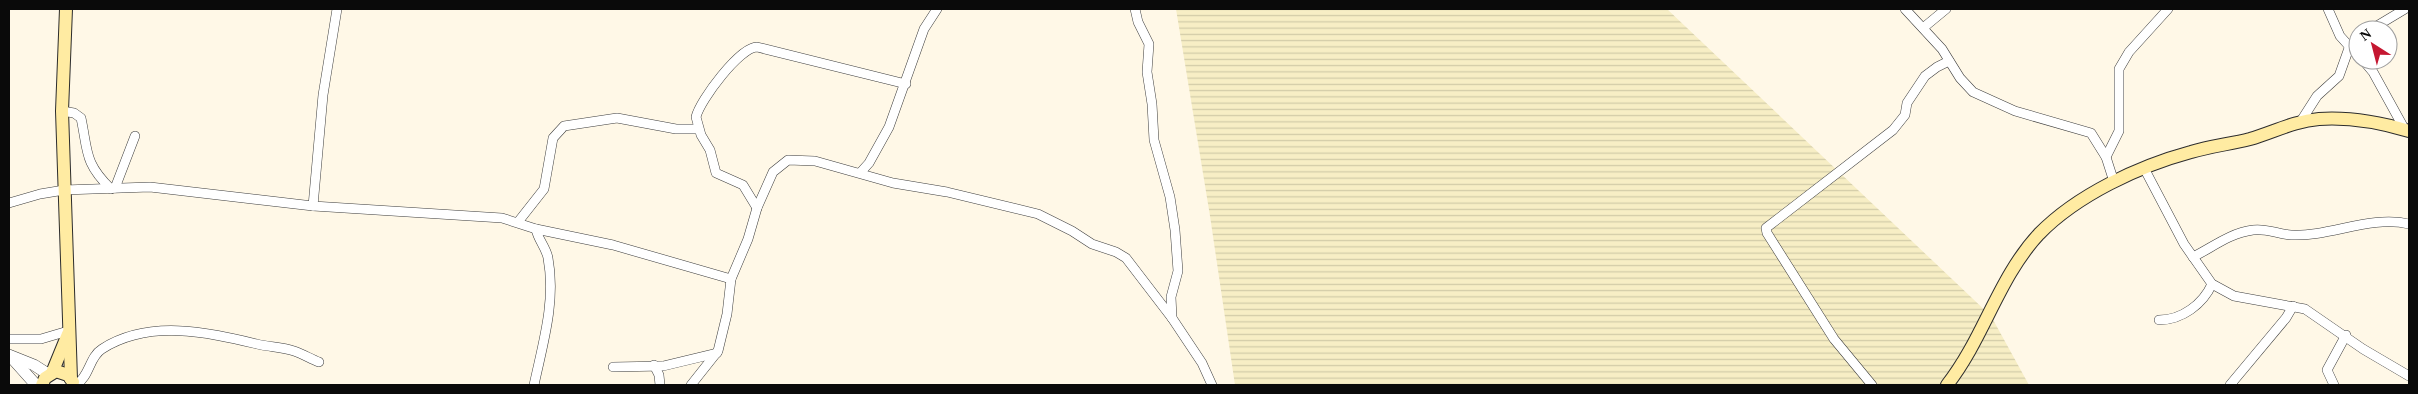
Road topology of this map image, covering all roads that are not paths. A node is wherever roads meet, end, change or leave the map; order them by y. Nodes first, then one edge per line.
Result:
1 (66, 9) edge
2 (337, 9) edge
3 (937, 9) edge
4 (1135, 9) edge
5 (1905, 9) edge
6 (1946, 9) edge
7 (2168, 9) edge
8 (2328, 9) edge
9 (2406, 9) edge
10 (2387, 20) edge
11 (1923, 28) junction
12 (2348, 47) edge
13 (2348, 51) edge
14 (1949, 61) junction
15 (2372, 70) edge
16 (906, 84) junction
17 (62, 111) junction
18 (2301, 122) junction
19 (698, 129) junction
20 (2407, 130) edge
21 (135, 136) dead end
22 (2106, 156) junction
23 (2144, 168) junction
24 (860, 173) junction
25 (2114, 182) junction
26 (113, 189) junction
27 (64, 190) junction
28 (9, 204) edge
29 (313, 206) junction
30 (757, 208) junction
31 (518, 222) junction
32 (2409, 224) edge
33 (536, 229) junction
34 (2193, 257) junction
35 (731, 279) junction
36 (2212, 284) junction
37 (2292, 306) junction
38 (1172, 318) junction
39 (2159, 320) dead end
40 (68, 332) junction
41 (2346, 335) junction
42 (9, 339) edge
43 (717, 353) junction
44 (9, 355) edge
45 (319, 362) dead end
46 (654, 366) junction
47 (613, 367) dead end
48 (2409, 376) edge
49 (47, 377) edge
50 (73, 383) edge
51 (36, 385) edge
52 (534, 385) edge
53 (660, 385) edge
54 (691, 385) edge
55 (1212, 385) edge
56 (1872, 385) edge
57 (1947, 385) edge
58 (2230, 385) edge
59 (2334, 385) edge

1 - 17 main road
2 - 29 street
3 - 16 street
4 - 38 street
5 - 11 street
6 - 11 street
7 - 22 street
8 - 12 street
9 - 10 street
11 - 14 street
13 - 18 street
14 - 22 street
14 - 56 street
15 - 20 street
16 - 19 street
16 - 24 street
17 - 26 street
17 - 27 main road
18 - 20 main road
18 - 23 main road
19 - 30 street
19 - 31 street
21 - 26 street
22 - 25 street
23 - 25 main road
23 - 34 street
24 - 30 street
24 - 38 street
25 - 57 main road
26 - 27 street
26 - 29 street
27 - 28 street
27 - 40 main road
29 - 31 street
30 - 35 street
31 - 33 street
32 - 34 street
33 - 35 street
33 - 52 street
34 - 36 street
35 - 43 street
36 - 37 street
36 - 39 street
37 - 41 street
37 - 58 street
38 - 55 street
40 - 42 street
40 - 49 main road
40 - 50 main road
41 - 48 street
41 - 59 street
43 - 46 street
43 - 54 street
44 - 49 street
44 - 51 street
45 - 50 street
46 - 47 street
46 - 53 street
49 - 50 main road

